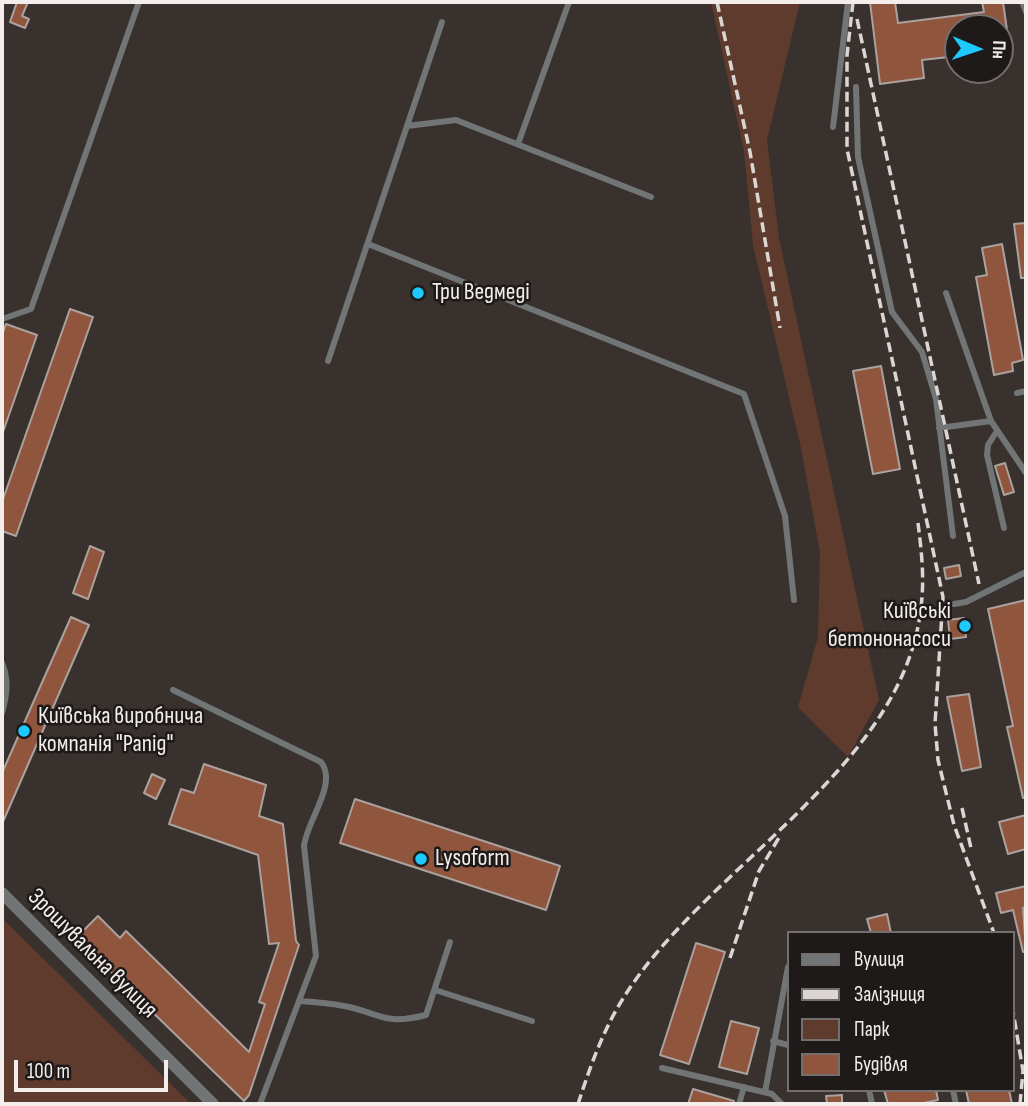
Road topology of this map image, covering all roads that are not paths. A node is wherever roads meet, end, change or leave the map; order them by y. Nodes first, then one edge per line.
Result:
1 (139, 2) edge
2 (569, 2) edge
3 (848, 2) edge
4 (1022, 2) edge
5 (1026, 12) edge
6 (442, 22) dead end
7 (856, 87) dead end
8 (407, 126) junction
9 (833, 127) dead end
10 (518, 144) junction
11 (652, 197) dead end
12 (368, 244) junction
13 (946, 293) dead end
14 (2, 319) edge
15 (328, 361) dead end
16 (1026, 391) edge
17 (1017, 393) dead end
18 (990, 421) junction
19 (939, 428) junction
20 (998, 431) junction
21 (1026, 473) edge
22 (1004, 528) dead end
23 (953, 536) dead end
24 (1026, 572) edge
25 (794, 600) dead end
26 (954, 604) dead end
27 (2, 663) edge
28 (173, 690) dead end
29 (2, 713) edge
30 (2, 893) edge
31 (450, 942) dead end
32 (786, 977) edge
33 (435, 990) junction
34 (299, 1001) junction
35 (532, 1021) dead end
36 (773, 1041) junction
37 (786, 1044) edge
38 (662, 1068) dead end
39 (744, 1087) junction
40 (765, 1092) junction
41 (213, 1104) edge
42 (260, 1104) edge
43 (738, 1104) edge
44 (782, 1104) edge

1 - 14 lane
2 - 10 lane
3 - 9 lane
4 - 5 lane
6 - 8 lane
7 - 19 lane
8 - 10 lane
8 - 12 lane
10 - 11 lane
12 - 15 lane
12 - 25 lane
13 - 18 lane
16 - 17 lane
18 - 19 lane
18 - 20 lane
19 - 23 lane
20 - 21 lane
20 - 22 lane
24 - 26 lane
27 - 29 lane
28 - 34 lane
30 - 41 street, Зрошувальна вулиця
31 - 33 lane
32 - 36 lane
33 - 34 lane
33 - 35 lane
34 - 42 lane
36 - 37 lane
36 - 40 lane
38 - 39 lane
39 - 40 lane
39 - 43 lane
40 - 44 lane

